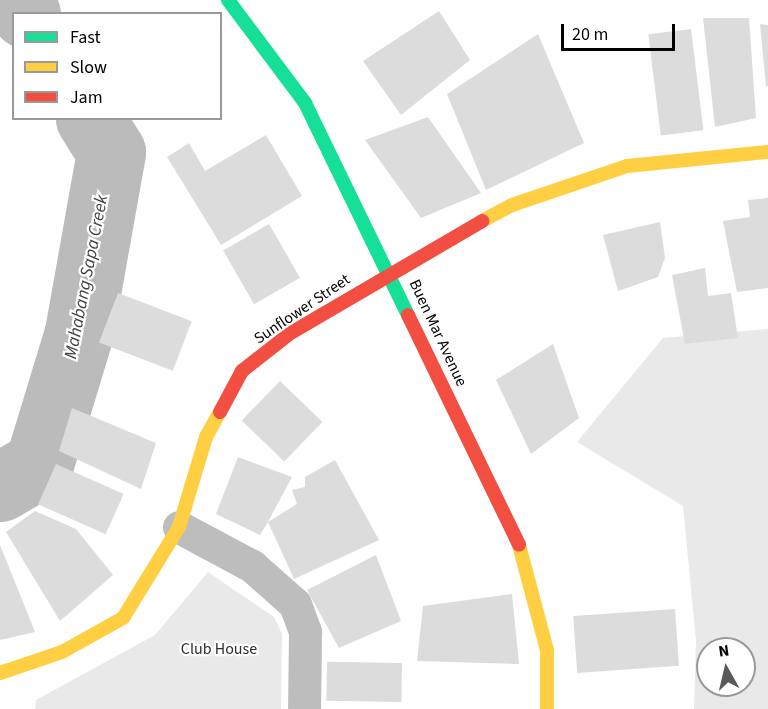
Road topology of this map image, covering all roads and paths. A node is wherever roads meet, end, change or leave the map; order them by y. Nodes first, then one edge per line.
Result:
1 (228, 0) edge
2 (768, 152) edge
3 (390, 270) junction
4 (179, 527) junction
5 (0, 674) edge
6 (304, 709) edge
7 (547, 709) edge

1 - 3 street, Buen Mar Avenue
2 - 3 street, Sunflower Street
3 - 4 street, Sunflower Street
3 - 7 street, Buen Mar Avenue
4 - 5 street, Sunflower Street
4 - 6 street

